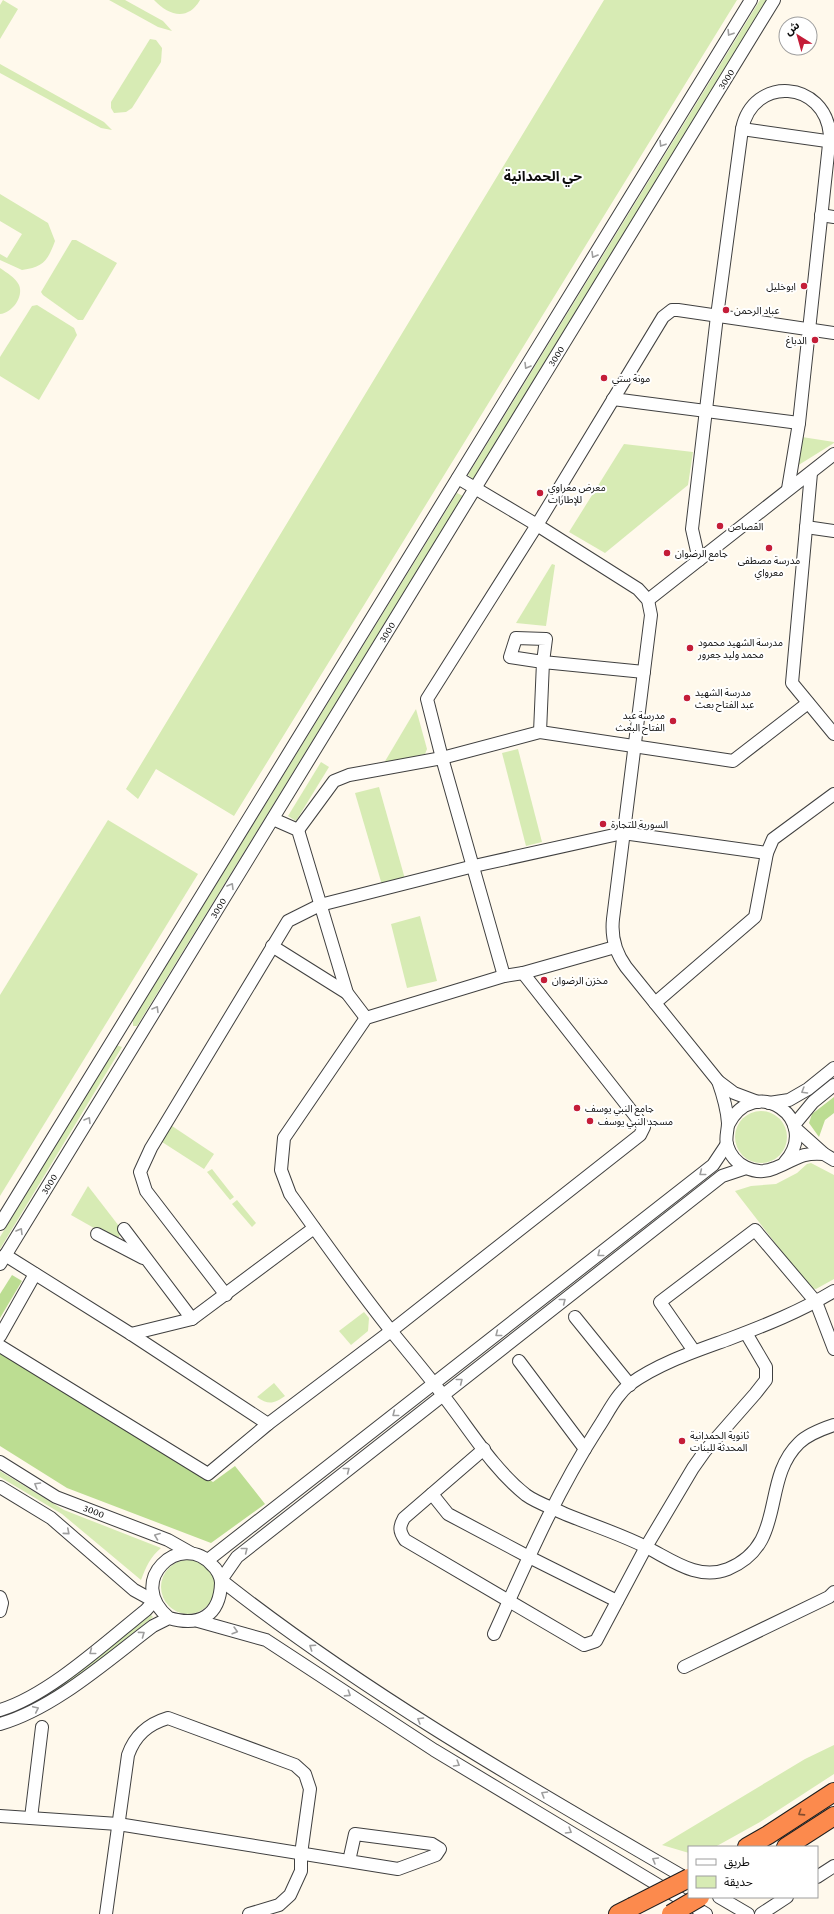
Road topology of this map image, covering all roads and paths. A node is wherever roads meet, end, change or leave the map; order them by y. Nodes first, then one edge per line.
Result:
1 (751, 0) edge
2 (774, 0) edge
3 (742, 130) junction
4 (832, 142) edge
5 (821, 215) junction
6 (834, 217) edge
7 (717, 316) junction
8 (809, 329) junction
9 (834, 332) edge
10 (613, 399) junction
11 (706, 411) junction
12 (799, 423) junction
13 (834, 454) edge
14 (811, 473) junction
15 (458, 478) junction
16 (475, 488) junction
17 (788, 489) junction
18 (537, 525) junction
19 (806, 527) junction
20 (834, 531) edge
21 (700, 560) junction
22 (648, 600) junction
23 (644, 672) junction
24 (808, 703) junction
25 (540, 732) junction
26 (834, 734) edge
27 (635, 745) junction
28 (442, 758) junction
29 (834, 794) edge
30 (273, 818) junction
31 (298, 830) junction
32 (623, 833) junction
33 (767, 853) junction
34 (474, 866) junction
35 (320, 905) junction
36 (272, 946) junction
37 (615, 946) junction
38 (523, 972) junction
39 (504, 976) junction
40 (347, 993) junction
41 (655, 1003) junction
42 (366, 1018) junction
43 (118, 1032) junction
44 (135, 1043) junction
45 (834, 1068) edge
46 (718, 1081) junction
47 (834, 1085) edge
48 (764, 1102) junction
49 (728, 1125) junction
50 (794, 1126) junction
51 (727, 1144) junction
52 (829, 1157) edge
53 (784, 1163) junction
54 (746, 1168) junction
55 (0, 1224) edge
56 (314, 1228) junction
57 (124, 1229) dead end
58 (97, 1234) dead end
59 (3, 1260) edge
60 (148, 1260) junction
61 (35, 1274) junction
62 (834, 1291) edge
63 (226, 1295) junction
64 (816, 1302) junction
65 (575, 1317) dead end
66 (192, 1319) junction
67 (391, 1330) junction
68 (746, 1333) junction
69 (131, 1334) junction
70 (0, 1336) edge
71 (0, 1346) edge
72 (834, 1348) edge
73 (694, 1352) junction
74 (519, 1361) dead end
75 (434, 1384) junction
76 (630, 1385) junction
77 (443, 1395) junction
78 (268, 1424) junction
79 (834, 1425) edge
80 (484, 1449) junction
81 (585, 1449) junction
82 (0, 1462) edge
83 (0, 1487) edge
84 (432, 1494) junction
85 (551, 1508) junction
86 (646, 1547) junction
87 (191, 1553) junction
88 (529, 1557) junction
89 (208, 1560) junction
90 (221, 1580) junction
91 (834, 1592) edge
92 (0, 1598) edge
93 (154, 1601) junction
94 (617, 1601) junction
95 (509, 1602) junction
96 (0, 1611) edge
97 (169, 1618) junction
98 (198, 1620) junction
99 (494, 1634) dead end
100 (684, 1667) dead end
101 (0, 1710) edge
102 (0, 1724) edge
103 (42, 1727) dead end
104 (834, 1792) edge
105 (0, 1816) edge
106 (834, 1816) edge
107 (31, 1818) junction
108 (118, 1824) junction
109 (749, 1846) edge
110 (788, 1846) edge
111 (301, 1854) junction
112 (350, 1861) junction
113 (834, 1866) edge
114 (818, 1876) edge
115 (688, 1878) edge
116 (688, 1880) edge
117 (698, 1898) edge
118 (720, 1898) edge
119 (785, 1898) edge
120 (625, 1911) edge
121 (106, 1914) edge
122 (249, 1914) edge
123 (671, 1914) edge
124 (706, 1914) edge
125 (748, 1914) edge
126 (761, 1914) edge

1 -> 15 street, 3000
2 - 16 street, 3000
3 - 4 street
3 - 4 street
3 - 7 street
4 - 5 street
5 - 6 street
5 - 8 street
7 - 8 street
7 - 10 street
7 - 11 street
8 - 9 street
8 - 12 street
10 - 11 street
10 - 18 street
11 - 12 street
11 - 21 street
12 - 17 street
13 - 14 street
14 - 17 street
14 - 19 street
15 - 16 street
15 - 43 street, 3000
16 - 18 street
16 - 30 street, 3000
17 - 21 street
18 - 22 street
18 - 28 street
19 - 20 street
19 - 24 street
21 - 22 street
22 - 23 street
23 - 25 street
23 - 27 street
24 - 26 street
24 - 27 street
25 - 27 street
25 - 28 street
27 - 32 street
28 - 31 street
28 - 34 street
29 - 33 street
30 - 31 street
44 -> 30 street, 3000
31 - 35 street
32 - 33 street
32 - 34 street
32 - 37 street
33 - 41 street
34 - 35 street
34 - 39 street
35 - 36 street
35 - 40 street
36 - 40 street
36 - 63 street
37 - 38 street
37 - 41 street
38 - 39 street
38 - 67 street
39 - 42 street
40 - 42 street
41 - 46 street
42 - 56 street
43 - 44 street
43 - 55 street, 3000
59 -> 44 street, 3000
45 -> 48 street
46 - 48 street
46 - 49 street
47 - 50 street
48 - 49 street
48 - 50 street
49 - 51 street
50 - 52 street
50 - 53 street
51 - 54 street
51 -> 75 street
52 - 53 street
53 - 54 street
77 -> 54 street
56 - 63 street
56 - 67 street
57 - 60 street
58 - 60 street
59 - 61 street
60 - 66 street
61 - 69 street
61 - 70 street
62 - 64 street
63 - 66 street
64 - 68 street
64 - 72 street
64 - 73 street
65 - 76 street
66 - 69 street
67 - 75 street
67 - 78 street
68 - 73 street
68 - 86 street
69 - 78 street
71 - 78 street
73 - 76 street
74 - 81 street
75 - 77 street
75 -> 89 street
76 - 81 street
77 - 80 street
90 -> 77 street
79 - 86 street
80 - 84 street
80 - 85 street
81 - 85 street
87 -> 82 street, 3000
83 -> 93 street
84 - 88 street
84 - 95 street
85 - 86 street
85 - 88 street
86 - 94 street
87 - 89 street
87 - 93 street
88 - 94 street
88 - 95 street
89 - 90 street
90 - 98 street
115 -> 90 street
91 - 100 street
92 - 96 street
93 - 97 street
93 -> 101 street
94 - 95 street
95 - 99 street
97 - 98 street
102 -> 97 street
98 -> 124 street
103 - 107 street
104 -> 109 highway
105 - 107 street
106 - 110 highway
107 - 108 street
108 - 111 street
108 - 111 street
108 - 121 street
111 - 112 street
111 - 122 street
112 - 112 street
113 - 114 street
116 - 120 highway, bridge
117 - 123 highway, bridge
118 - 125 street
119 - 126 street

